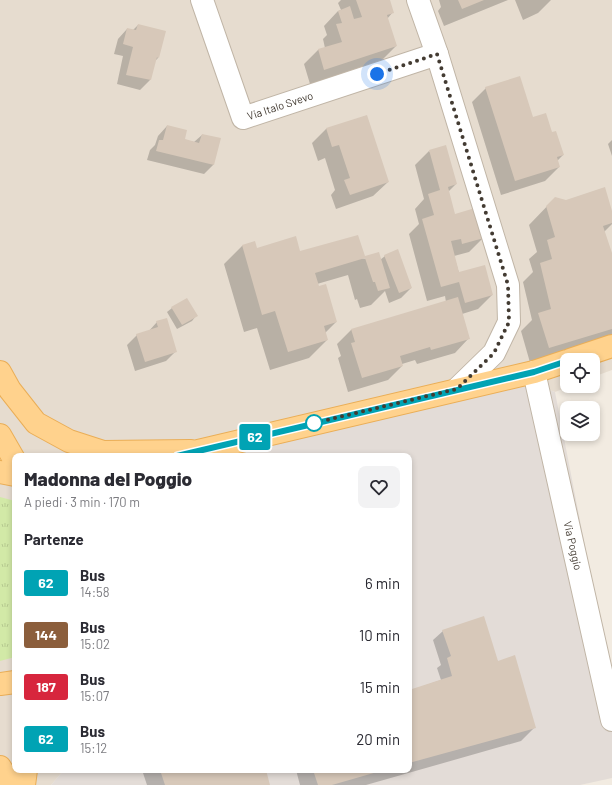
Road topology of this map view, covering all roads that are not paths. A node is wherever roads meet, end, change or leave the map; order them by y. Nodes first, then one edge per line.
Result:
1 (202, 0) edge
2 (418, 0) edge
3 (437, 54) junction
4 (612, 346) edge
5 (591, 353) edge
6 (560, 363) edge
7 (0, 372) edge
8 (534, 372) junction
9 (457, 389) junction
10 (0, 435) edge
11 (145, 453) edge
12 (191, 453) edge
13 (12, 456) edge
14 (0, 472) edge
15 (12, 474) edge
16 (12, 682) edge
17 (0, 684) edge
18 (612, 720) edge
19 (0, 767) edge
20 (26, 773) edge
21 (11, 785) edge
22 (24, 785) edge

1 - 3 street, Via Italo Svevo
2 - 3 street
3 - 9 street
4 - 5 main road
6 - 8 main road
7 - 11 main road
8 - 9 main road
8 - 18 street, Via Poggio
9 - 12 main road
10 - 13 main road
14 - 15 main road
16 - 17 main road
19 - 21 main road
20 - 22 main road

